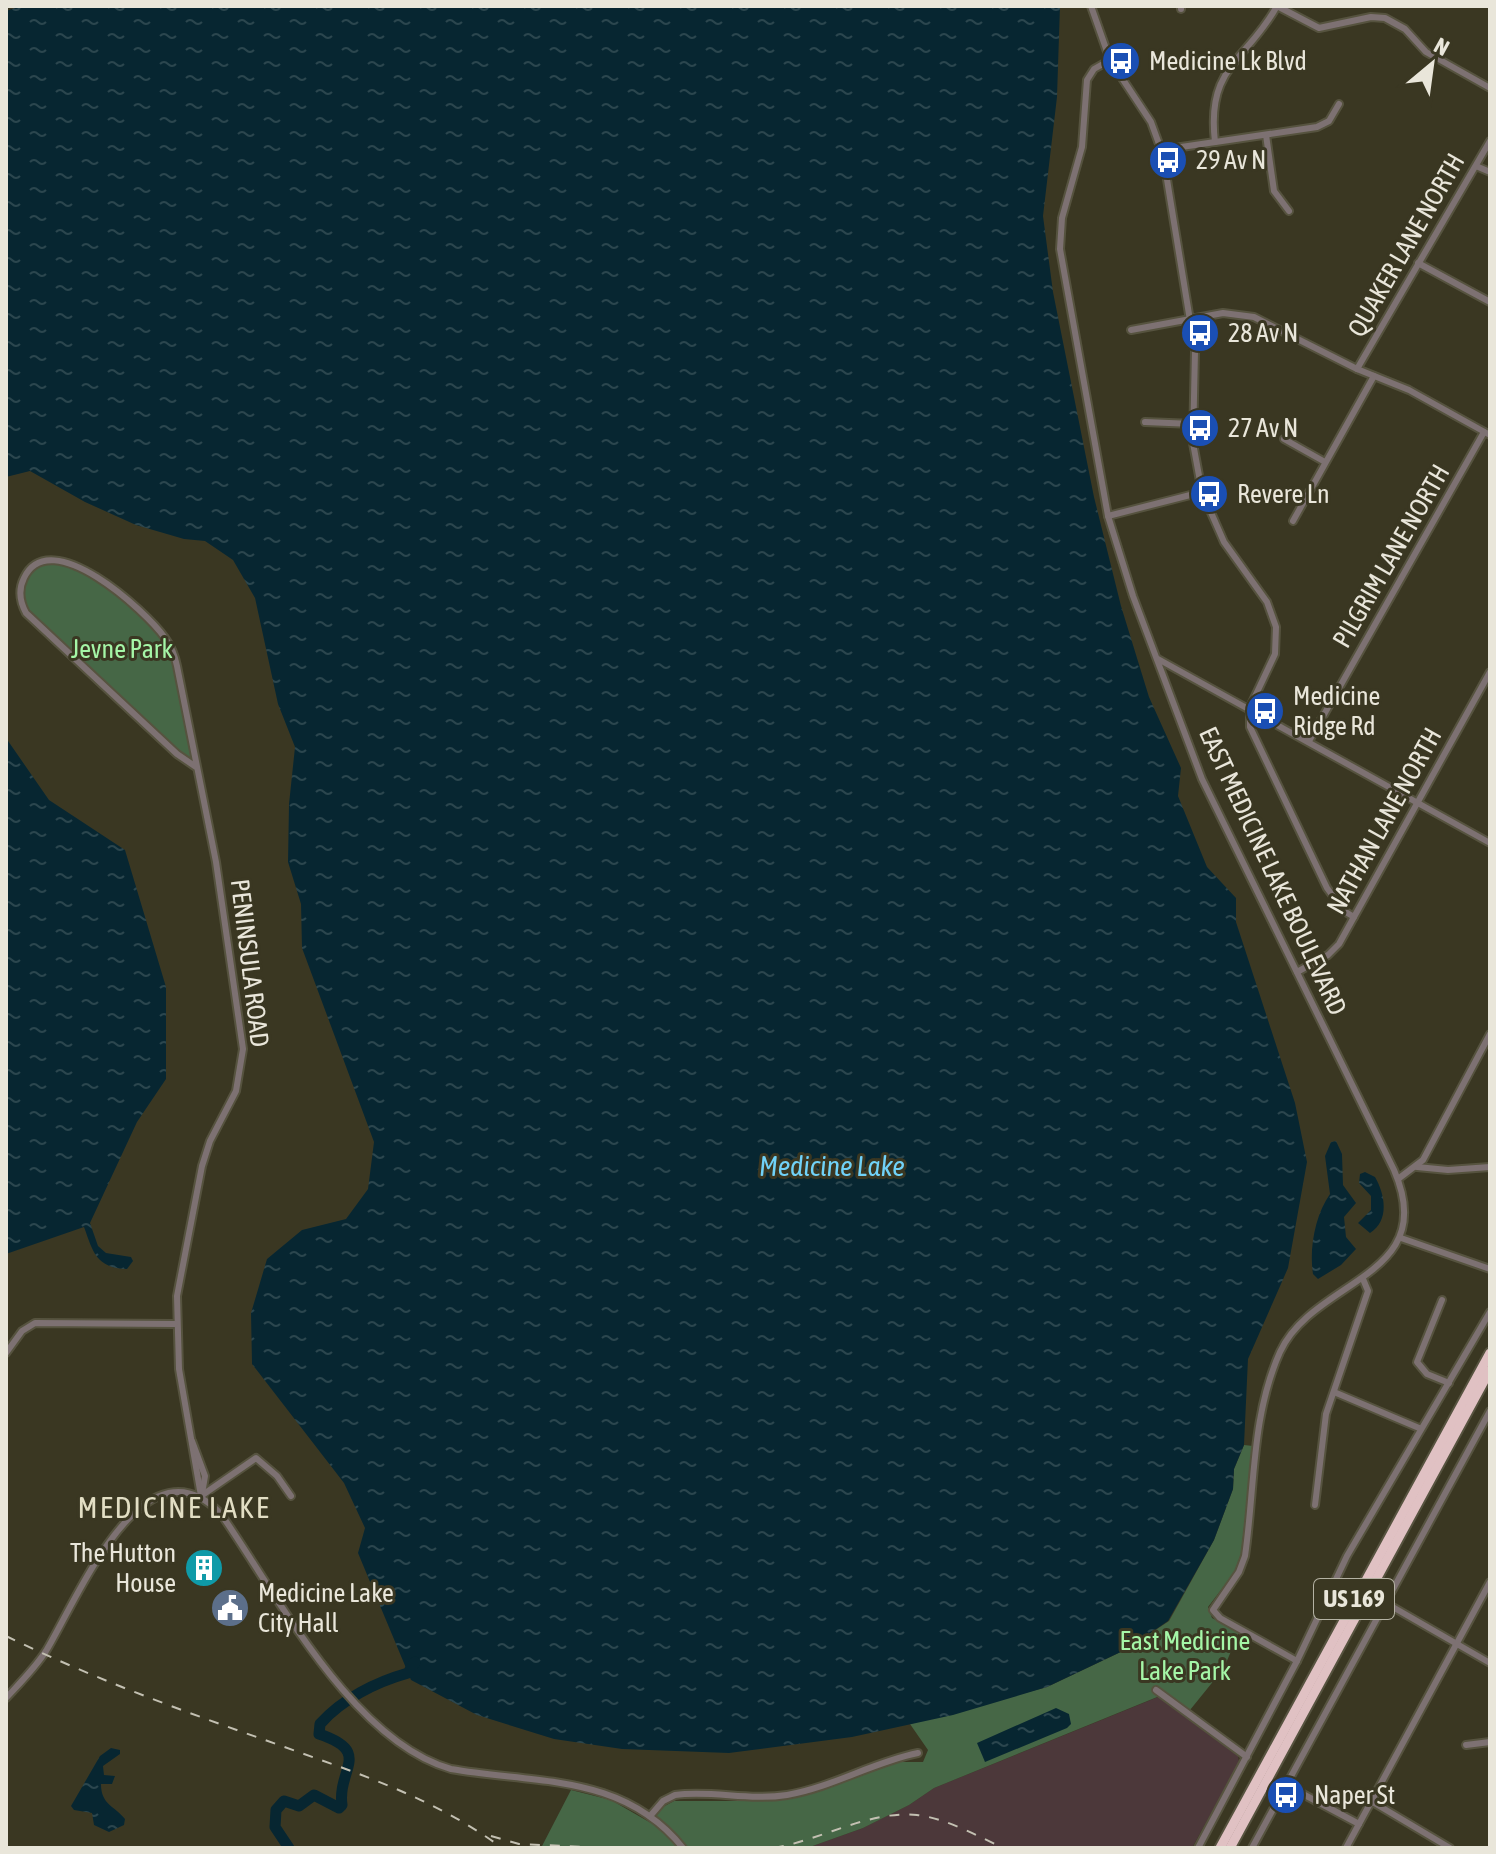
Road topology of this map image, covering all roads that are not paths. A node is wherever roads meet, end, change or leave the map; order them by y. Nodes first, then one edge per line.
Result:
1 (1091, 6) edge
2 (1277, 6) edge
3 (1110, 60) junction
4 (1490, 88) edge
5 (1339, 104) dead end
6 (1266, 135) junction
7 (1490, 141) edge
8 (1215, 142) junction
9 (1161, 150) junction
10 (1476, 166) junction
11 (1490, 172) edge
12 (1289, 211) dead end
13 (1418, 263) junction
14 (1490, 302) edge
15 (1189, 318) junction
16 (1131, 330) dead end
17 (1357, 369) junction
18 (1374, 376) junction
19 (1145, 422) dead end
20 (1193, 424) junction
21 (1487, 434) edge
22 (1284, 439) dead end
23 (1325, 462) junction
24 (1202, 492) junction
25 (1108, 516) junction
26 (1293, 521) dead end
27 (1158, 659) junction
28 (1490, 672) edge
29 (1250, 707) junction
30 (1309, 741) junction
31 (196, 767) junction
32 (1418, 802) junction
33 (1490, 843) edge
34 (1354, 917) junction
35 (1297, 972) junction
36 (1490, 1034) edge
37 (1487, 1046) edge
38 (1417, 1167) junction
39 (1490, 1167) edge
40 (1398, 1179) junction
41 (1401, 1238) junction
42 (1490, 1269) edge
43 (1363, 1279) junction
44 (1442, 1300) dead end
45 (1490, 1312) edge
46 (175, 1324) junction
47 (6, 1353) edge
48 (1490, 1353) edge
49 (1490, 1370) edge
50 (1449, 1383) junction
51 (1334, 1392) junction
52 (1490, 1411) edge
53 (1419, 1428) junction
54 (201, 1496) junction
55 (291, 1496) dead end
56 (1315, 1505) dead end
57 (1490, 1582) edge
58 (1384, 1602) junction
59 (1456, 1644) junction
60 (1297, 1661) junction
61 (1490, 1663) edge
62 (1156, 1690) dead end
63 (6, 1698) edge
64 (1490, 1742) edge
65 (1466, 1745) dead end
66 (918, 1753) dead end
67 (1247, 1757) junction
68 (1286, 1785) junction
69 (1371, 1801) junction
70 (651, 1815) junction
71 (1359, 1824) junction
72 (683, 1848) edge
73 (1198, 1848) edge
74 (1220, 1848) edge
75 (1230, 1848) edge
76 (1252, 1848) edge
77 (1346, 1848) edge
78 (1449, 1848) edge

1 - 3 street
2 - 4 street
2 - 8 street
3 - 9 street
3 - 25 street, EAST MEDICINE LAKE BOULEVARD
5 - 6 street
6 - 8 street
6 - 12 street
7 - 10 street, QUAKER LANE NORTH
8 - 9 street
9 - 15 street
10 - 11 street
10 - 13 street, QUAKER LANE NORTH
13 - 14 street
13 - 17 street, QUAKER LANE NORTH
15 - 16 street
15 - 17 street
15 - 20 street
17 - 18 street
18 - 21 street
18 - 23 street, QUAKER LANE NORTH
19 - 20 street
20 - 24 street
21 - 30 street, PILGRIM LANE NORTH
22 - 23 street
23 - 26 street, QUAKER LANE NORTH
24 - 25 street
24 - 29 street
25 - 27 street, EAST MEDICINE LAKE BOULEVARD
27 - 29 street
27 - 35 street, EAST MEDICINE LAKE BOULEVARD
28 - 32 street, NATHAN LANE NORTH
29 - 30 street
29 - 34 street
30 - 32 street
31 - 31 street, PENINSULA ROAD
31 - 46 street, PENINSULA ROAD
32 - 33 street
32 - 34 street, NATHAN LANE NORTH
34 - 35 street, NATHAN LANE NORTH
35 - 40 street, EAST MEDICINE LAKE BOULEVARD
36 - 37 street
37 - 38 street
38 - 39 street
38 - 40 street
40 - 41 street, EAST MEDICINE LAKE BOULEVARD
41 - 42 street
41 - 43 street
43 - 51 street
43 - 60 street
44 - 50 street
45 - 50 street
46 - 47 street
46 - 54 street, PENINSULA ROAD
48 - 74 highway, US 169
49 - 75 highway, US 169
50 - 53 street
51 - 53 street
51 - 56 street
52 - 58 street
53 - 60 street
54 - 55 street
54 - 63 street
54 - 70 street
57 - 59 street
58 - 59 street
58 - 68 street
59 - 61 street
59 - 69 street
60 - 67 street
62 - 67 street
64 - 65 street
66 - 70 street
67 - 73 street
68 - 71 street
68 - 76 street
69 - 71 street
69 - 78 street
70 - 72 street
71 - 77 street

